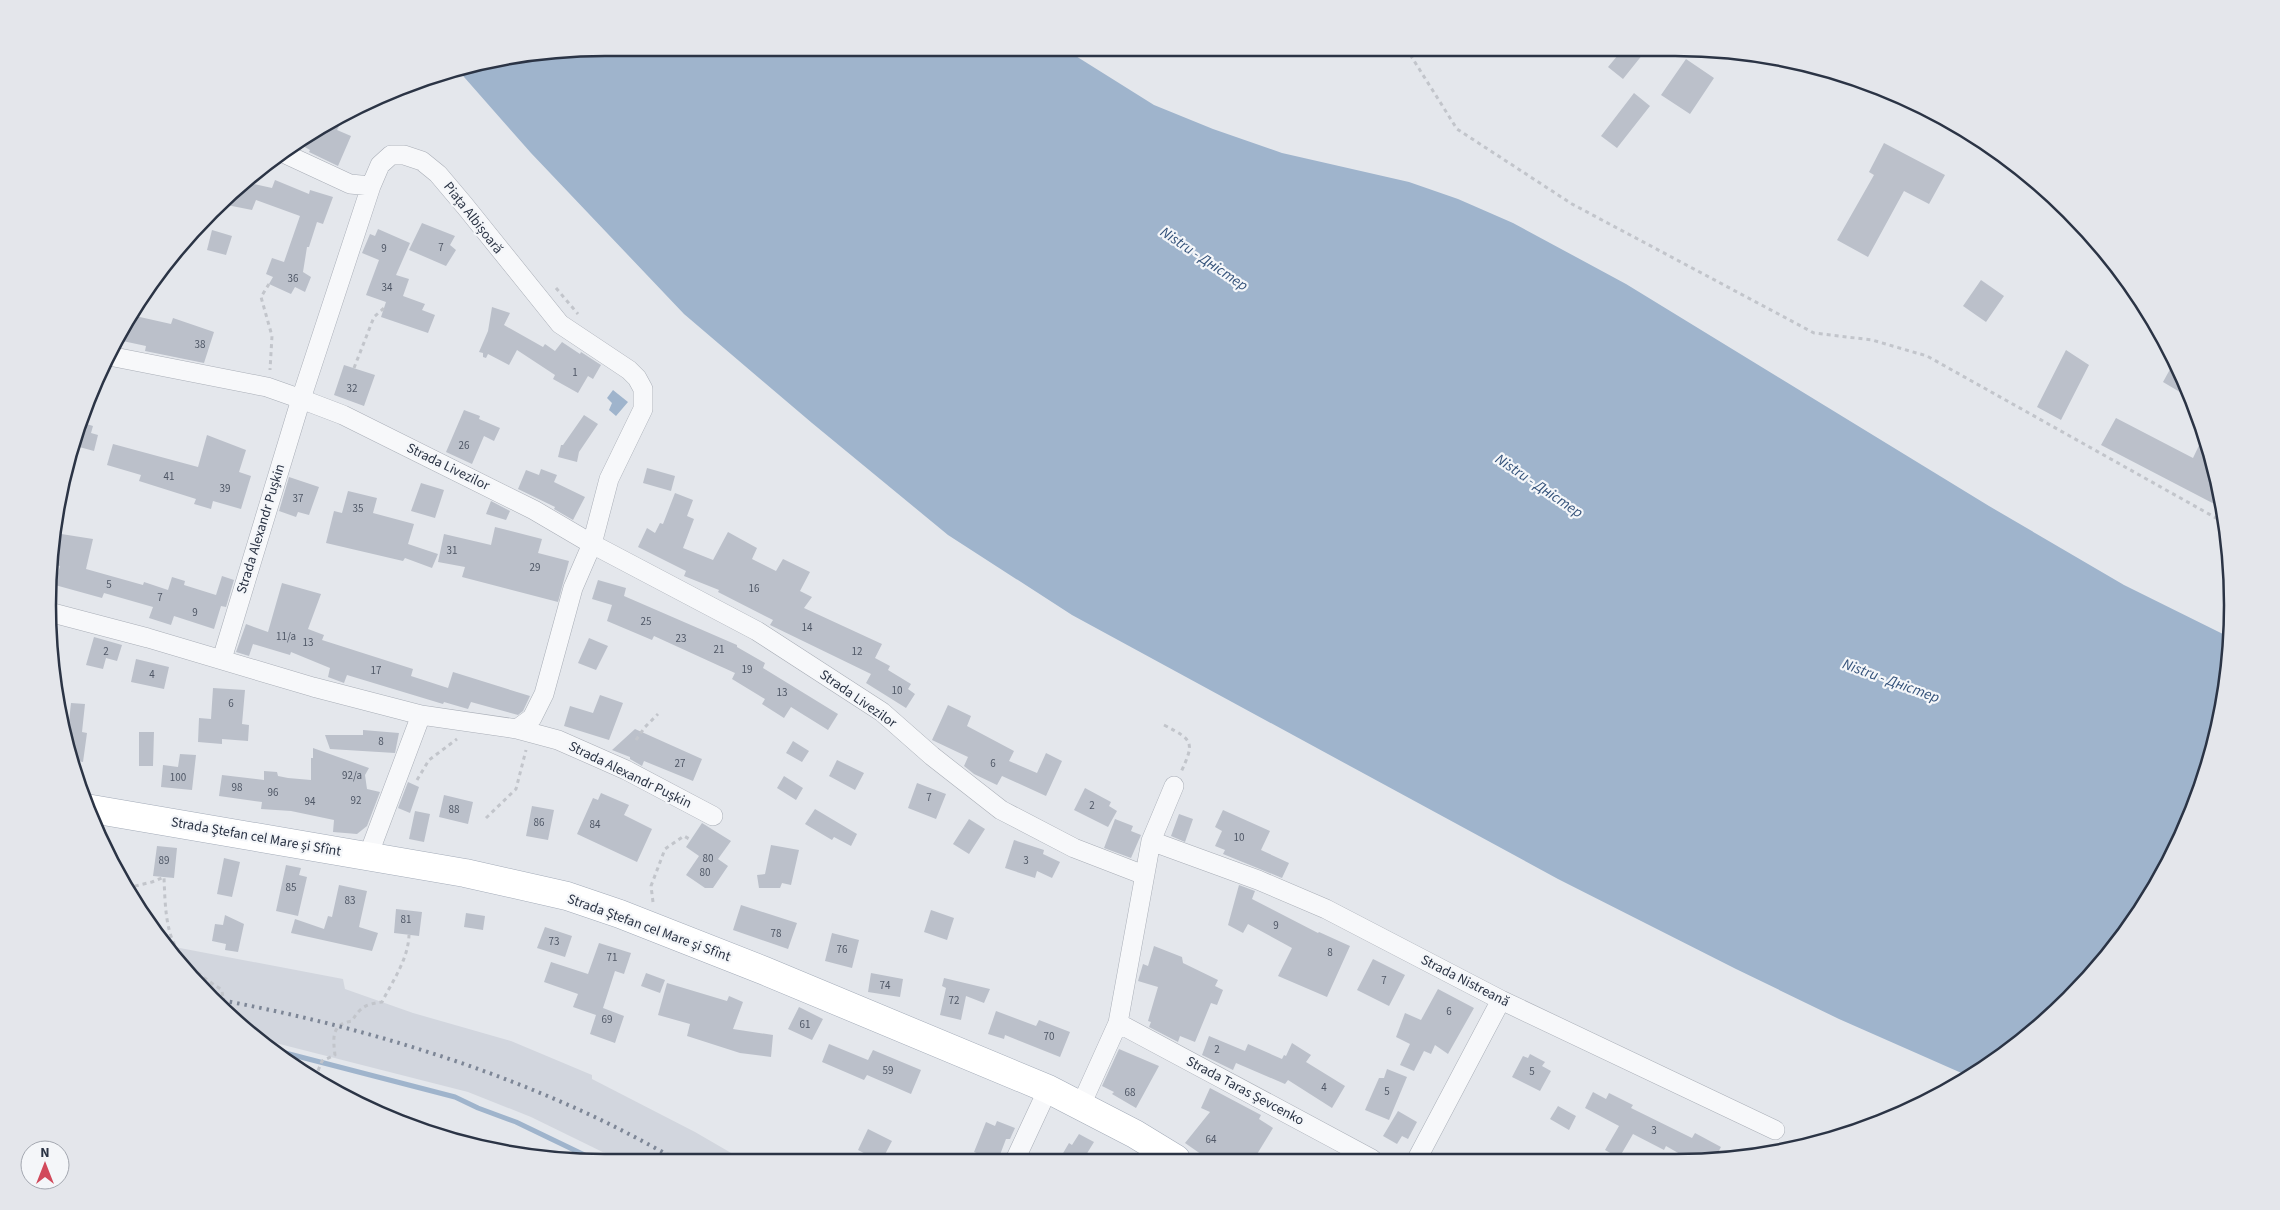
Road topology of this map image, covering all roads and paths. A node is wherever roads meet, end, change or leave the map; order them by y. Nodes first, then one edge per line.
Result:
1 (1411, 56) edge
2 (290, 156) edge
3 (371, 186) junction
4 (269, 284) dead end
5 (384, 308) dead end
6 (116, 357) edge
7 (354, 368) dead end
8 (267, 388) junction
9 (301, 399) junction
10 (2216, 517) edge
11 (592, 544) junction
12 (56, 614) edge
13 (222, 659) junction
14 (658, 714) dead end
15 (421, 715) junction
16 (1164, 726) dead end
17 (524, 731) junction
18 (463, 732) dead end
19 (636, 740) dead end
20 (415, 785) dead end
21 (1174, 786) joint
22 (96, 810) edge
23 (713, 816) dead end
24 (486, 818) dead end
25 (691, 840) dead end
26 (1151, 841) junction
27 (368, 856) junction
28 (1144, 874) junction
29 (134, 886) edge
30 (654, 902) dead end
31 (409, 934) dead end
32 (175, 945) edge
33 (202, 977) edge
34 (223, 999) edge
35 (1501, 1000) junction
36 (1118, 1023) junction
37 (318, 1072) edge
38 (1048, 1089) junction
39 (1081, 1105) junction
40 (1774, 1130) dead end
41 (1018, 1154) edge
42 (1166, 1154) edge
43 (1363, 1154) edge
44 (1420, 1154) edge

1 - 10 path
2 - 3 street
3 - 9 street
3 - 11 street, Piața Albișoară
4 - 8 path
5 - 7 path
6 - 8 street, Strada Livezilor
8 - 9 street, Strada Livezilor
9 - 11 street, Strada Livezilor
9 - 13 street, Strada Alexandr Pușkin
11 - 17 street
11 - 28 street, Strada Livezilor
12 - 13 street, Strada Alexandr Pușkin
13 - 15 street, Strada Alexandr Pușkin
14 - 19 path
15 - 17 street, Strada Alexandr Pușkin
15 - 27 street
16 - 21 path
17 - 23 street, Strada Alexandr Pușkin
17 - 24 path
18 - 20 path
21 - 26 street
22 - 27 main road, Strada Ştefan cel Mare şi Sfînt
25 - 30 path
26 - 28 street
26 - 35 street, Strada Nistreană
27 - 38 main road, Strada Ştefan cel Mare şi Sfînt
28 - 36 street
29 - 32 path
31 - 37 path
33 - 34 path
35 - 40 street, Strada Nistreană
35 - 44 street
36 - 39 street
36 - 43 street, Strada Taras Șevcenko
38 - 39 main road, Strada Ştefan cel Mare şi Sfînt
38 - 41 street
39 - 42 main road, Strada Ştefan cel Mare şi Sfînt

